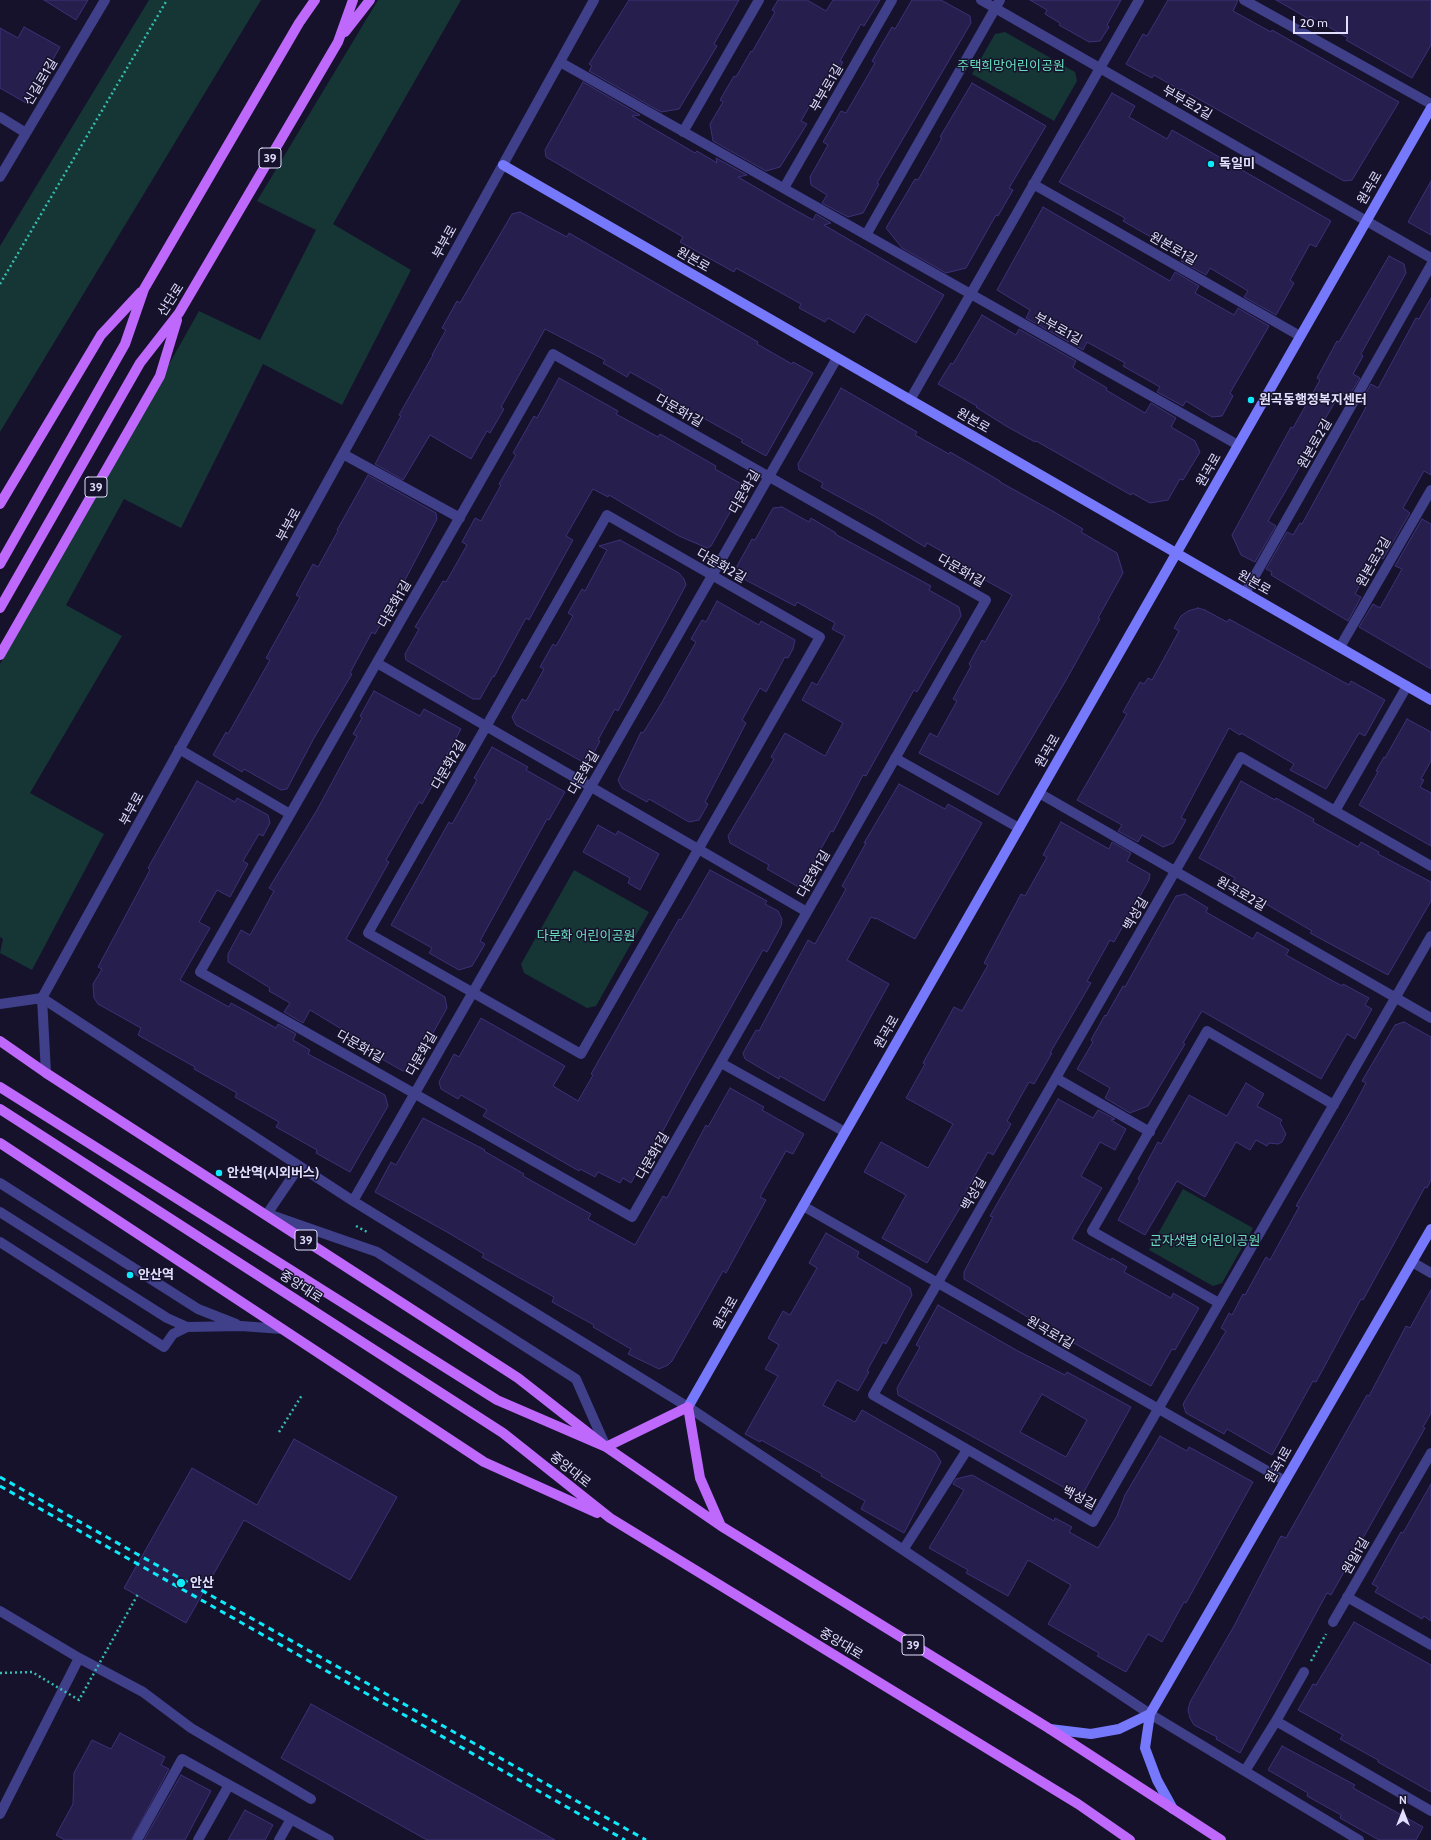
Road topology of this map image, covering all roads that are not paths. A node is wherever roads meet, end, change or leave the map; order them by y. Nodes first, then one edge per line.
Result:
1 (105, 0) edge
2 (306, 0) edge
3 (315, 0) edge
4 (353, 0) edge
5 (370, 0) edge
6 (594, 0) edge
7 (759, 0) edge
8 (892, 0) edge
9 (981, 0) edge
10 (1139, 0) edge
11 (1244, 0) edge
12 (997, 4) edge
13 (299, 22) junction
14 (338, 42) junction
15 (560, 62) junction
16 (1100, 68) junction
17 (1431, 104) edge
18 (1431, 108) edge
19 (0, 117) edge
20 (683, 132) junction
21 (26, 133) junction
22 (503, 165) junction
23 (0, 178) edge
24 (1033, 184) junction
25 (784, 188) junction
26 (1366, 221) junction
27 (866, 235) junction
28 (1431, 258) edge
29 (1431, 265) edge
30 (144, 289) junction
31 (970, 294) junction
32 (180, 313) junction
33 (1300, 336) junction
34 (837, 358) junction
35 (910, 400) junction
36 (1238, 445) junction
37 (343, 454) junction
38 (769, 477) junction
39 (1431, 490) edge
40 (0, 504) edge
41 (460, 518) junction
42 (1176, 553) junction
43 (0, 564) edge
44 (712, 576) junction
45 (1245, 593) junction
46 (0, 608) edge
47 (1340, 648) junction
48 (0, 655) edge
49 (377, 663) junction
50 (1407, 686) junction
51 (1431, 700) edge
52 (486, 726) junction
53 (180, 749) junction
54 (895, 758) junction
55 (591, 787) junction
56 (1039, 793) junction
57 (1335, 811) junction
58 (290, 814) junction
59 (1019, 828) junction
60 (698, 849) junction
61 (1431, 866) edge
62 (1175, 871) junction
63 (807, 912) junction
64 (1431, 936) edge
65 (473, 993) junction
66 (42, 998) junction
67 (1396, 998) junction
68 (0, 1004) edge
69 (1431, 1018) edge
70 (0, 1034) edge
71 (0, 1041) edge
72 (12, 1048) junction
73 (721, 1062) junction
74 (46, 1072) junction
75 (1056, 1078) junction
76 (0, 1087) edge
77 (415, 1094) junction
78 (1334, 1105) junction
79 (0, 1109) edge
80 (845, 1132) junction
81 (1150, 1132) junction
82 (0, 1143) edge
83 (299, 1167) junction
84 (0, 1183) edge
85 (353, 1201) junction
86 (802, 1206) junction
87 (0, 1212) edge
88 (265, 1214) junction
89 (1431, 1229) edge
90 (0, 1242) edge
91 (1412, 1262) junction
92 (1431, 1273) edge
93 (937, 1283) junction
94 (1219, 1303) junction
95 (241, 1326) junction
96 (188, 1327) junction
97 (282, 1329) junction
98 (688, 1407) junction
99 (1158, 1409) junction
100 (606, 1447) junction
101 (967, 1450) junction
102 (1431, 1453) edge
103 (1285, 1482) junction
104 (610, 1518) junction
105 (721, 1526) junction
106 (903, 1550) junction
107 (1347, 1597) junction
108 (0, 1611) edge
109 (1333, 1622) road end
110 (1431, 1645) edge
111 (79, 1658) junction
112 (1304, 1672) road end
113 (1150, 1714) junction
114 (1276, 1721) junction
115 (1050, 1729) junction
116 (1245, 1771) junction
117 (229, 1785) junction
118 (312, 1799) dead end
119 (1173, 1809) junction
120 (1431, 1811) edge
121 (0, 1814) edge
122 (291, 1819) junction
123 (137, 1840) edge
124 (198, 1840) edge
125 (279, 1840) edge
126 (329, 1840) edge
127 (1130, 1840) edge
128 (1221, 1840) edge
129 (1359, 1840) edge

1 - 21 street, 신길로1길
2 - 13 main road
3 - 13 main road
4 - 14 main road, 산단로 / 39
5 - 14 main road
6 - 15 street, 부부로
7 - 20 street
8 - 25 street, 부부로1길
9 - 12 street, 부부로2길
10 - 16 street
11 - 17 street
12 - 16 street, 부부로2길
12 - 27 street
13 - 30 main road
14 - 32 main road, 산단로 / 39
15 - 20 street, 부부로1길
15 - 22 street, 부부로
16 - 24 street
16 - 26 street, 부부로2길
18 - 26 street, 원곡로
19 - 21 street
20 - 25 street, 부부로1길
21 - 23 street, 신길로1길
22 - 34 street, 원본로
22 - 37 street, 부부로
24 - 31 street
24 - 33 street, 원본로1길
25 - 27 street, 부부로1길
26 - 28 street, 부부로2길
26 - 33 street, 원곡로
27 - 31 street, 부부로1길
29 - 45 street, 원본로2길
30 - 40 main road
30 - 43 main road
31 - 35 street
31 - 36 street, 부부로1길
32 - 46 main road, 산단로
32 - 48 main road, 39
33 - 36 street, 원곡로
34 - 35 street, 원본로
34 - 38 street, 다문화길
35 - 42 street, 원본로
36 - 42 street, 원곡로
37 - 41 street
37 - 53 street, 부부로
38 - 41 street, 다문화1길
38 - 44 street, 다문화길
38 - 54 street, 다문화1길
39 - 47 street, 원본로3길
41 - 49 street, 다문화1길
42 - 45 street, 원본로
42 - 56 street, 원곡로
44 - 52 street, 다문화2길
44 - 55 street, 다문화길
44 - 60 street, 다문화2길
45 - 47 street, 원본로
47 - 50 street, 원본로
49 - 52 street
49 - 58 street, 다문화1길
50 - 51 street, 원본로
50 - 57 street
52 - 55 street
52 - 65 street, 다문화2길
53 - 58 street
53 - 66 street, 부부로
54 - 59 street
54 - 63 street, 다문화1길
55 - 60 street
55 - 65 street, 다문화길
56 - 59 street, 원곡로
56 - 62 street, 원곡로2길
57 - 61 street, 백성길
57 - 62 street, 백성길
58 - 77 street, 다문화1길
59 - 80 street, 원곡로
60 - 63 street
60 - 65 street, 다문화2길
62 - 67 street, 원곡로2길
62 - 75 street, 백성길
63 - 73 street, 다문화1길
64 - 67 street, 백성길
65 - 77 street, 다문화길
66 - 68 street
66 - 74 street
66 - 83 street
67 - 69 street, 원곡로2길
67 - 78 street, 백성길
70 - 72 main road, 39
71 - 72 main road, 39
72 - 74 main road, 39
73 - 77 street, 다문화1길
73 - 80 street
74 - 88 main road, 39
75 - 81 street
75 - 93 street, 백성길
76 - 100 main road
77 - 85 street, 다문화길
78 - 81 street
78 - 94 street, 백성길
79 - 104 main road, 중앙대로
80 - 86 street, 원곡로
81 - 94 street
82 - 97 main road
83 - 85 street
83 - 88 street
84 - 95 street
85 - 98 street
86 - 93 street, 원곡로1길
86 - 98 street, 원곡로
87 - 96 street
88 - 100 main road, 39
88 - 100 street
89 - 91 street, 원곡1로
90 - 96 street
91 - 92 street
91 - 103 street, 원곡1로
93 - 99 street, 원곡로1길
93 - 101 street, 백성길
94 - 99 street, 백성길
95 - 96 street
95 - 97 street
97 - 104 main road
98 - 100 main road
98 - 105 main road
98 - 106 street
99 - 101 street, 백성길
99 - 103 street, 원곡로1길
100 - 105 main road, 39
101 - 106 street
102 - 107 street, 원일1길
103 - 113 street, 원곡1로
104 - 127 main road, 중앙대로
105 - 115 main road, 39
106 - 113 street
107 - 109 street, 원일1길
107 - 110 street
108 - 111 street
111 - 118 street
111 - 121 street
112 - 114 street
113 - 115 street
113 - 116 street
113 - 119 street
114 - 116 street
114 - 120 street
115 - 119 main road, 39
116 - 129 street
117 - 122 street
117 - 123 street
117 - 124 street
119 - 128 main road, 39
122 - 125 street
122 - 126 street

